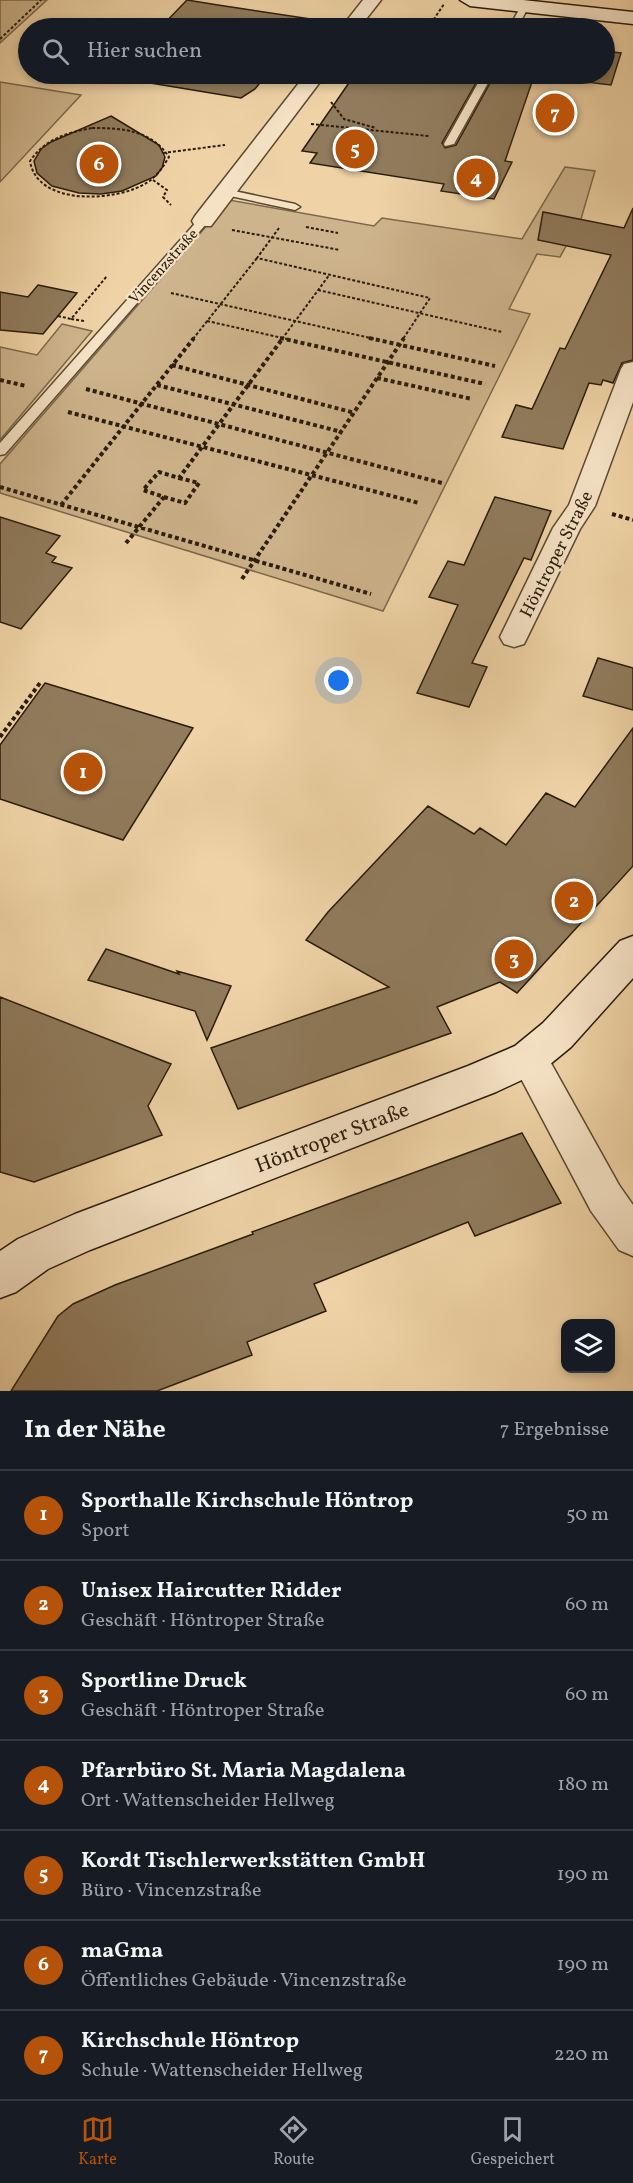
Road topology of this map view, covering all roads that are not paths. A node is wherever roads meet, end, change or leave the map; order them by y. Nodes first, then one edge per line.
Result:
1 (372, 0) edge
2 (470, 0) edge
3 (525, 6) junction
4 (358, 18) edge
5 (518, 18) edge
6 (633, 18) edge
7 (308, 84) edge
8 (482, 84) edge
9 (450, 142) road end
10 (225, 192) junction
11 (295, 207) road end
12 (203, 221) joint
13 (633, 369) edge
14 (0, 451) edge
15 (514, 638) dead end
16 (633, 952) edge
17 (530, 1058) junction
18 (633, 1237) edge
19 (0, 1277) edge

1 - 4 street
2 - 3 street
3 - 5 lane
3 - 6 street
7 - 10 street, Vincenzstraße
8 - 9 lane
10 - 11 lane
10 - 12 street, Vincenzstraße
12 - 14 lane, Vincenzstraße
13 - 15 street, Höntroper Straße
16 - 17 street, Höntroper Straße
17 - 18 street
17 - 19 street, Höntroper Straße

